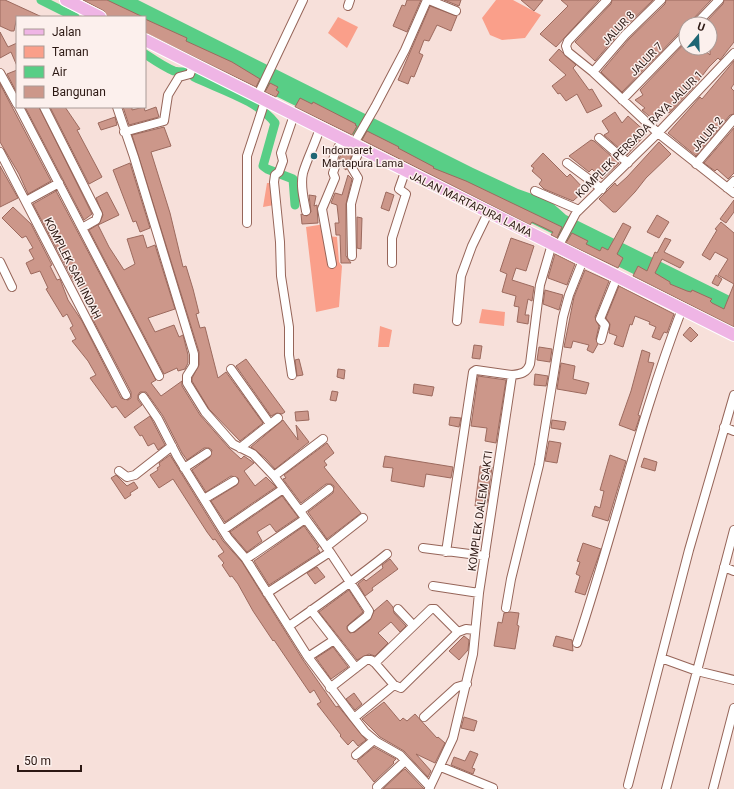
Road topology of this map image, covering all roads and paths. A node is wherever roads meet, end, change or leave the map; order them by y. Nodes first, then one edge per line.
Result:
1 (303, 0) edge
2 (428, 0) edge
3 (606, 0) edge
4 (661, 0) edge
5 (719, 0) edge
6 (75, 2) edge
7 (456, 11) dead end
8 (98, 16) edge
9 (704, 16) edge
10 (146, 41) edge
11 (678, 42) edge
12 (734, 52) edge
13 (191, 70) junction
14 (593, 72) junction
15 (0, 73) edge
16 (622, 100) junction
17 (16, 102) edge
18 (261, 102) junction
19 (20, 108) edge
20 (45, 108) edge
21 (116, 108) edge
22 (294, 115) junction
23 (734, 119) edge
24 (320, 128) junction
25 (124, 132) junction
26 (658, 133) junction
27 (599, 138) dead end
28 (353, 143) junction
29 (0, 152) edge
30 (628, 162) junction
31 (567, 163) dead end
32 (696, 164) junction
33 (405, 172) junction
34 (734, 181) edge
35 (59, 183) junction
36 (602, 189) junction
37 (535, 191) dead end
38 (731, 191) edge
39 (26, 201) junction
40 (306, 212) dead end
41 (578, 212) junction
42 (488, 213) junction
43 (246, 223) dead end
44 (82, 228) junction
45 (557, 245) junction
46 (352, 256) dead end
47 (583, 260) junction
48 (0, 262) edge
49 (392, 263) dead end
50 (332, 264) dead end
51 (617, 277) junction
52 (12, 287) dead end
53 (682, 309) junction
54 (457, 321) dead end
55 (734, 335) edge
56 (601, 340) dead end
57 (231, 369) dead end
58 (292, 375) dead end
59 (512, 375) junction
60 (159, 376) dead end
61 (126, 395) dead end
62 (734, 395) edge
63 (143, 397) dead end
64 (278, 418) dead end
65 (270, 424) junction
66 (724, 427) junction
67 (734, 431) edge
68 (323, 439) dead end
69 (172, 446) junction
70 (240, 448) junction
71 (208, 453) dead end
72 (184, 468) junction
73 (119, 472) dead end
74 (274, 476) junction
75 (234, 481) dead end
76 (283, 489) junction
77 (329, 489) dead end
78 (204, 499) junction
79 (300, 511) junction
80 (363, 518) dead end
81 (305, 519) junction
82 (223, 530) junction
83 (734, 530) edge
84 (423, 548) dead end
85 (328, 549) junction
86 (446, 552) junction
87 (387, 554) dead end
88 (485, 556) junction
89 (246, 559) junction
90 (724, 567) junction
91 (734, 570) edge
92 (350, 582) junction
93 (433, 586) dead end
94 (267, 593) junction
95 (479, 593) junction
96 (506, 608) dead end
97 (398, 609) dead end
98 (311, 610) junction
99 (413, 625) junction
100 (288, 626) junction
101 (352, 628) dead end
102 (475, 630) junction
103 (458, 632) junction
104 (334, 640) junction
105 (577, 643) dead end
106 (308, 657) junction
107 (661, 658) junction
108 (374, 662) junction
109 (356, 668) junction
110 (697, 671) junction
111 (734, 680) edge
112 (394, 684) junction
113 (467, 684) junction
114 (330, 688) junction
115 (734, 708) edge
116 (424, 717) dead end
117 (354, 718) junction
118 (374, 740) junction
119 (356, 755) dead end
120 (405, 761) junction
121 (441, 767) junction
122 (628, 785) dead end
123 (377, 787) dead end
124 (430, 788) edge
125 (493, 788) dead end
126 (666, 789) edge
127 (713, 789) edge

1 - 18 street
2 - 7 street
2 - 28 street
3 - 14 street
4 - 14 street, JALUR 8
5 - 9 street
6 - 8 main road
10 - 13 main road, JALAN MARTAPURA LAMA
11 - 16 street, JALUR 7
12 - 26 street, KOMPLEK PERSADA RAYA JALUR 1
13 - 18 main road, JALAN MARTAPURA LAMA
13 - 25 street
14 - 16 street
15 - 17 street
16 - 26 street
18 - 22 main road, JALAN MARTAPURA LAMA
18 - 43 street
19 - 35 street
20 - 44 street
21 - 25 street
22 - 24 main road, JALAN MARTAPURA LAMA
22 - 58 street
23 - 32 street, JALUR 2
24 - 28 main road, JALAN MARTAPURA LAMA
24 - 40 street
25 - 70 street
26 - 30 street, KOMPLEK PERSADA RAYA JALUR 1
26 - 32 street
27 - 30 street
28 - 33 main road, JALAN MARTAPURA LAMA
28 - 46 street
28 - 50 street
29 - 39 street, KOMPLEK SARI INDAH
30 - 36 street, KOMPLEK PERSADA RAYA JALUR 1
31 - 36 street
32 - 38 street
33 - 42 main road, JALAN MARTAPURA LAMA
33 - 49 street
34 - 38 street
35 - 39 street
35 - 44 street
36 - 41 street, KOMPLEK PERSADA RAYA JALUR 1
37 - 41 street
39 - 61 street, KOMPLEK SARI INDAH
41 - 45 street
42 - 45 main road, JALAN MARTAPURA LAMA
42 - 54 street
44 - 60 street
45 - 47 main road, JALAN MARTAPURA LAMA
45 - 59 street
47 - 51 main road, JALAN MARTAPURA LAMA
47 - 96 street
48 - 52 street
51 - 53 main road, JALAN MARTAPURA LAMA
51 - 56 street
53 - 55 main road, JALAN MARTAPURA LAMA
53 - 105 street
57 - 65 street
59 - 86 street
59 - 88 street, KOMPLEK DALEM SAKTI
62 - 66 street
63 - 69 street
64 - 65 street
65 - 70 street
66 - 67 street
66 - 107 street
68 - 74 street
69 - 72 street
69 - 73 street
70 - 74 street
71 - 72 street
72 - 78 street
74 - 76 street
75 - 78 street
76 - 79 street
76 - 82 street
77 - 79 street
78 - 82 street
79 - 81 street
80 - 85 street
81 - 85 street
81 - 89 street
82 - 89 street
83 - 90 street
84 - 86 street
85 - 92 street
85 - 94 street
86 - 88 street
87 - 92 street
88 - 95 street, KOMPLEK DALEM SAKTI
89 - 94 street
90 - 91 street
90 - 110 street
92 - 98 street
92 - 101 street
93 - 95 street
94 - 100 street
95 - 102 street, KOMPLEK DALEM SAKTI
97 - 99 street
98 - 100 street
98 - 104 street
99 - 103 street
99 - 108 street
100 - 106 street
102 - 103 street
102 - 113 street, KOMPLEK DALEM SAKTI
103 - 112 street
104 - 106 street
104 - 109 street
106 - 114 street
107 - 110 street
107 - 122 street
108 - 109 street
108 - 112 street
109 - 114 street
110 - 111 street
110 - 126 street
112 - 117 street
113 - 116 street
113 - 121 street, KOMPLEK DALEM SAKTI
114 - 117 street
115 - 127 street
117 - 118 street
118 - 119 street
118 - 120 street
120 - 123 street
120 - 124 street
121 - 124 street, KOMPLEK DALEM SAKTI
121 - 125 street

